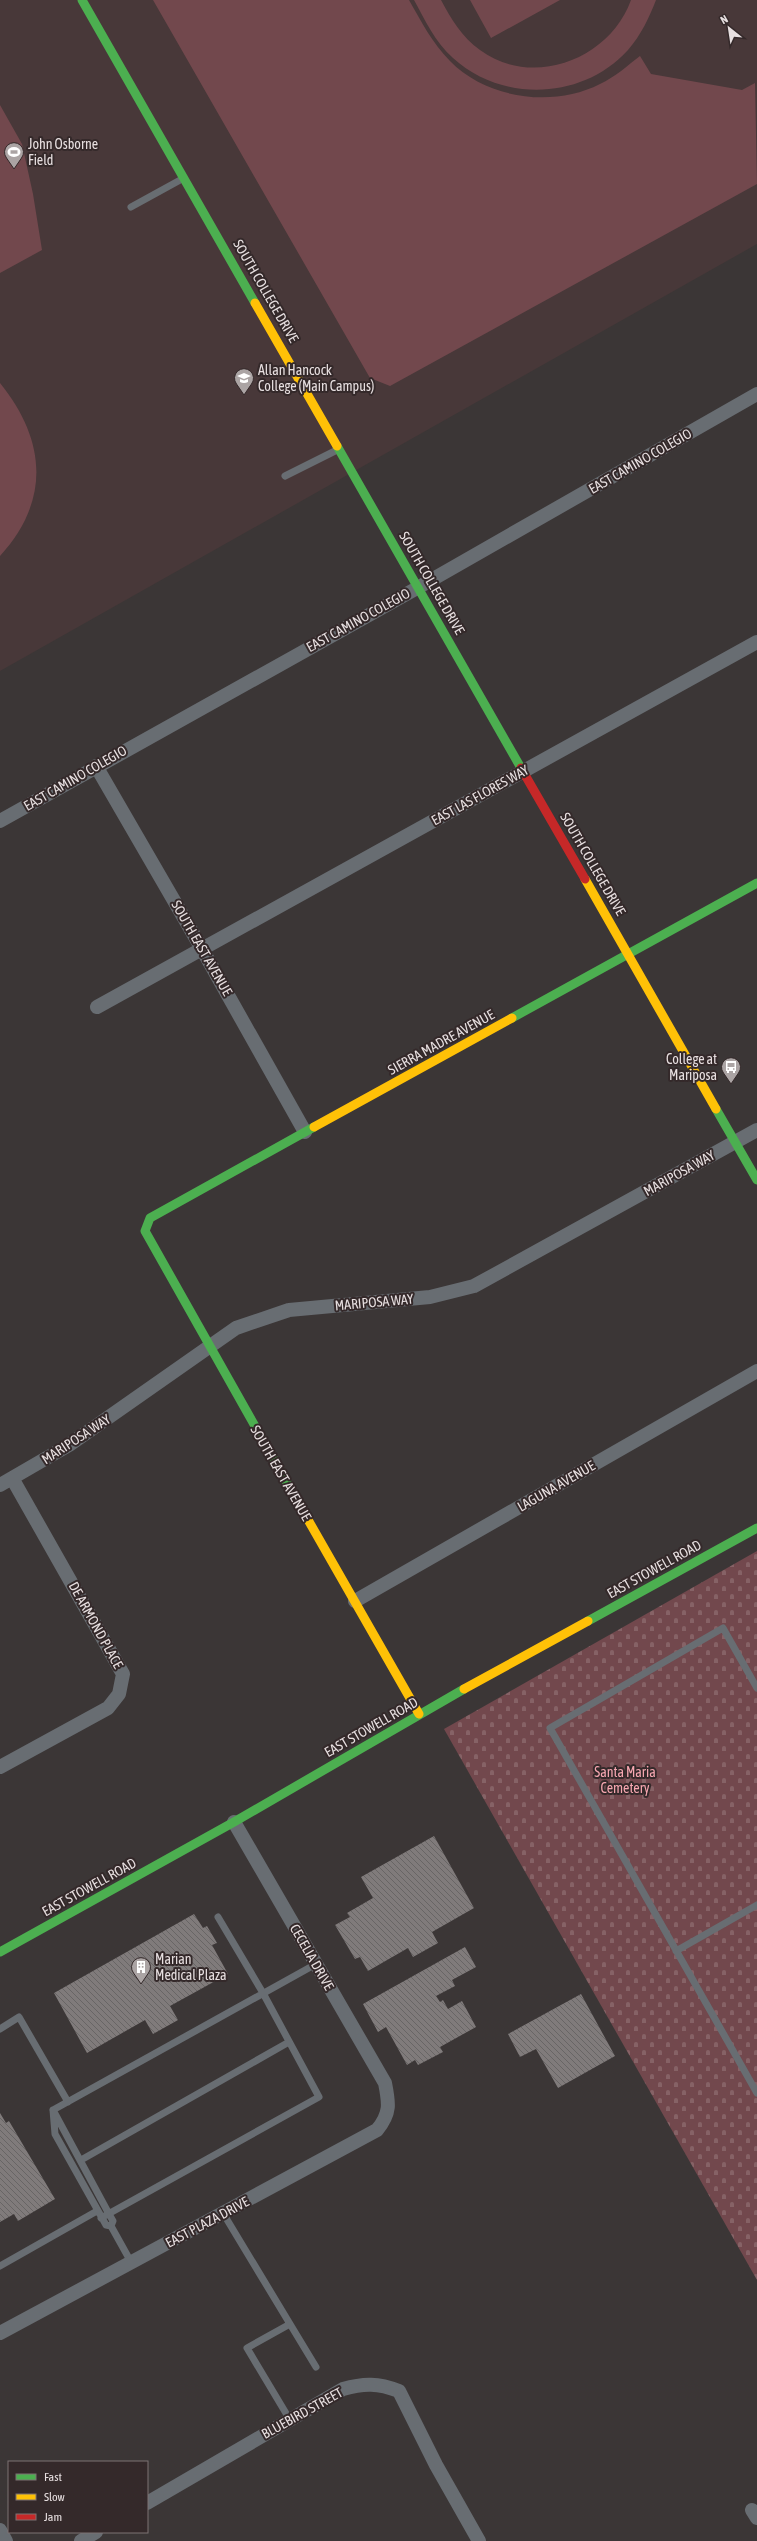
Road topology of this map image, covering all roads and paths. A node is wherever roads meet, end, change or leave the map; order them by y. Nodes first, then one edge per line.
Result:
1 (82, 0) edge
2 (184, 178) junction
3 (131, 207) dead end
4 (757, 394) edge
5 (340, 449) junction
6 (285, 476) dead end
7 (419, 587) junction
8 (757, 642) edge
9 (96, 766) junction
10 (523, 771) junction
11 (0, 821) edge
12 (757, 883) edge
13 (202, 949) junction
14 (629, 956) junction
15 (97, 1007) dead end
16 (757, 1130) edge
17 (305, 1132) junction
18 (735, 1142) junction
19 (757, 1180) edge
20 (145, 1231) joint
21 (208, 1345) junction
22 (757, 1371) edge
23 (6, 1482) edge
24 (757, 1528) edge
25 (355, 1601) junction
26 (757, 1688) edge
27 (419, 1714) junction
28 (0, 1767) edge
29 (234, 1822) junction
30 (757, 1905) edge
31 (218, 1917) dead end
32 (676, 1951) junction
33 (0, 1952) edge
34 (316, 1964) junction
35 (263, 1993) junction
36 (0, 2029) edge
37 (290, 2042) junction
38 (387, 2092) joint
39 (757, 2093) edge
40 (68, 2102) junction
41 (53, 2110) junction
42 (81, 2160) junction
43 (98, 2211) junction
44 (223, 2213) junction
45 (109, 2214) junction
46 (101, 2218) junction
47 (111, 2226) junction
48 (131, 2262) junction
49 (0, 2266) edge
50 (290, 2324) junction
51 (0, 2333) edge
52 (316, 2367) dead end
53 (290, 2420) junction
54 (148, 2502) edge
55 (0, 2530) edge
56 (94, 2533) edge
57 (6, 2541) edge
58 (81, 2541) edge
59 (479, 2541) edge

1 - 2 street, SOUTH COLLEGE DRIVE
2 - 3 lane
2 - 5 street, SOUTH COLLEGE DRIVE
4 - 7 street, EAST CAMINO COLEGIO
5 - 6 lane
5 - 7 street, SOUTH COLLEGE DRIVE
7 - 9 street, EAST CAMINO COLEGIO
7 - 10 street, SOUTH COLLEGE DRIVE
8 - 10 street, EAST LAS FLORES WAY
9 - 11 street, EAST CAMINO COLEGIO
9 - 13 street, SOUTH EAST AVENUE
10 - 13 street, EAST LAS FLORES WAY
10 - 14 street, SOUTH COLLEGE DRIVE
12 - 14 street, SIERRA MADRE AVENUE
13 - 15 street, EAST LAS FLORES WAY
13 - 17 street, SOUTH EAST AVENUE
14 - 17 street, SIERRA MADRE AVENUE
14 - 18 street, SOUTH COLLEGE DRIVE
16 - 18 street, MARIPOSA WAY
17 - 20 street, SIERRA MADRE AVENUE
18 - 19 street, SOUTH COLLEGE DRIVE
18 - 21 street, MARIPOSA WAY
20 - 21 street, SOUTH EAST AVENUE
21 - 23 street, MARIPOSA WAY
21 - 25 street, SOUTH EAST AVENUE
22 - 25 street, LAGUNA AVENUE
23 - 28 street, DE ARMOND PLACE
24 - 27 street, EAST STOWELL ROAD
25 - 27 street, SOUTH EAST AVENUE
26 - 32 lane
27 - 29 street, EAST STOWELL ROAD
29 - 33 street, EAST STOWELL ROAD
29 - 34 street, CECELIA DRIVE
30 - 32 lane
31 - 35 lane
32 - 39 lane
34 - 35 lane
34 - 38 street, CECELIA DRIVE
35 - 37 lane
35 - 40 lane
36 - 40 lane
37 - 42 lane
37 - 45 lane
38 - 44 street, EAST PLAZA DRIVE
40 - 41 lane
41 - 42 lane
41 - 43 lane
42 - 45 lane
43 - 46 lane
43 - 49 lane
44 - 48 street, EAST PLAZA DRIVE
44 - 50 lane
45 - 46 lane
45 - 47 lane
46 - 47 lane
47 - 48 lane
48 - 51 street, EAST PLAZA DRIVE
50 - 52 lane
50 - 53 lane
53 - 54 street, BLUEBIRD STREET
53 - 59 street, BLUEBIRD STREET
55 - 57 street
56 - 58 street

